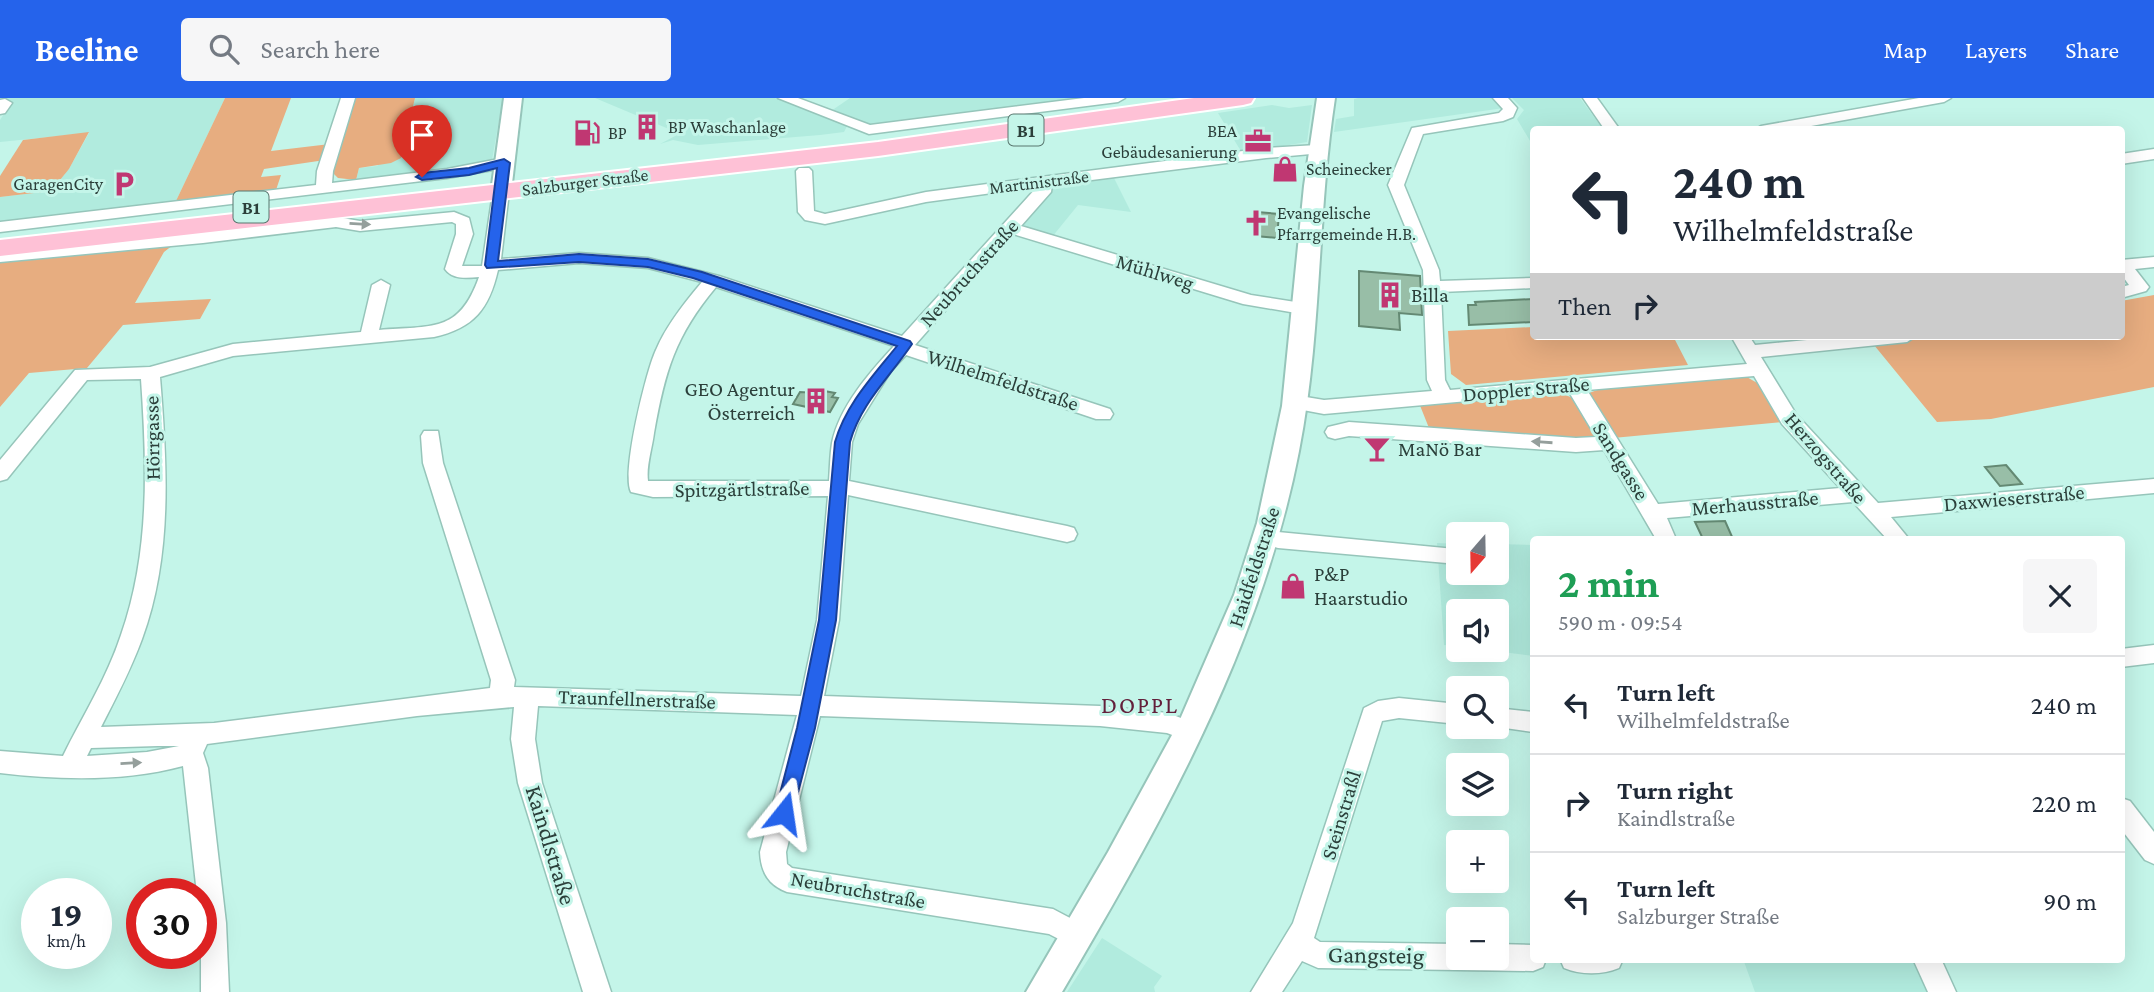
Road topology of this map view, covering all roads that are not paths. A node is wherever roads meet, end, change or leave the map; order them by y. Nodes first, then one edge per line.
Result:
1 (348, 98) edge
2 (513, 98) edge
3 (785, 98) edge
4 (1118, 98) edge
5 (1168, 98) edge
6 (1243, 98) edge
7 (1326, 98) edge
8 (1500, 98) edge
9 (1590, 98) edge
10 (1944, 98) edge
11 (1610, 126) edge
12 (1784, 126) edge
13 (875, 139) junction
14 (1317, 150) junction
15 (2154, 154) edge
16 (2125, 158) edge
17 (804, 171) dead end
18 (503, 178) junction
19 (1043, 182) junction
20 (324, 190) junction
21 (0, 227) edge
22 (1010, 228) junction
23 (0, 236) edge
24 (0, 248) edge
25 (0, 257) edge
26 (2154, 262) edge
27 (2125, 265) edge
28 (2125, 267) edge
29 (490, 268) junction
30 (713, 280) junction
31 (1530, 283) edge
32 (381, 285) dead end
33 (1432, 287) junction
34 (2125, 292) edge
35 (1303, 308) junction
36 (369, 337) junction
37 (1868, 340) edge
38 (904, 346) junction
39 (1749, 352) edge
40 (150, 373) junction
41 (1574, 385) junction
42 (1444, 396) junction
43 (1408, 400) junction
44 (1294, 402) junction
45 (1103, 414) dead end
46 (1335, 432) dead end
47 (1420, 434) junction
48 (431, 436) dead end
49 (1609, 443) junction
50 (0, 474) edge
51 (2154, 486) edge
52 (840, 487) junction
53 (1857, 494) junction
54 (1873, 511) junction
55 (1652, 512) junction
56 (1067, 534) dead end
57 (1265, 536) junction
58 (1664, 536) edge
59 (1896, 536) edge
60 (1446, 556) edge
61 (2154, 654) edge
62 (2125, 657) edge
63 (528, 696) junction
64 (501, 697) junction
65 (811, 706) junction
66 (1446, 713) edge
67 (1509, 719) edge
68 (1530, 722) edge
69 (1191, 732) junction
70 (83, 738) junction
71 (195, 743) junction
72 (0, 762) edge
73 (70, 766) junction
74 (2125, 814) edge
75 (2152, 847) edge
76 (1078, 936) junction
77 (1297, 944) junction
78 (1446, 957) edge
79 (1509, 958) edge
80 (1530, 958) edge
81 (1929, 963) edge
82 (215, 992) edge
83 (597, 992) edge
84 (1043, 992) edge
85 (1265, 992) edge
86 (1942, 992) edge

1 - 20 street
2 - 18 street
3 - 13 street
4 - 13 street
5 - 13 main road, B1
6 - 13 main road, B1
7 - 14 street, Haidfeldstraße
8 - 33 street
9 - 11 street
10 - 12 street
13 - 18 main road, Salzburger Straße / B1
14 - 19 street, Martinistraße
14 - 35 street, Haidfeldstraße
15 - 16 street
17 - 19 street, Martinistraße
18 - 20 street, Salzburger Straße
18 - 23 main road, Salzburger Straße / B1
18 - 24 main road, Salzburger Straße / B1
18 - 29 street
19 - 22 street, Neubruchstraße
20 - 21 street, Salzburger Straße
22 - 35 street, Mühlweg
22 - 38 street, Neubruchstraße
25 -> 29 street
26 - 27 street
28 - 34 street
29 - 30 street, Wilhelmfeldstraße
29 - 36 street, Hörrgasse
30 - 38 street, Wilhelmfeldstraße
30 - 52 street, Spitzgärtlstraße
31 - 33 street
32 - 36 street
33 - 42 street
35 - 44 street, Haidfeldstraße
36 - 40 street, Hörrgasse
37 - 39 street, Doppler Straße
38 - 45 street, Wilhelmfeldstraße
38 - 52 street, Neubruchstraße
39 - 41 street, Doppler Straße
39 - 53 street, Herzogstraße
40 - 50 street
40 - 70 street, Hörrgasse
41 - 42 street, Doppler Straße
41 - 49 street, Sandgasse
42 - 43 street, Doppler Straße
43 - 44 street, Doppler Straße
43 - 47 street
44 - 57 street, Haidfeldstraße
46 - 47 street
49 -> 47 street
48 - 64 street
49 - 55 street, Sandgasse
51 - 54 street, Daxwieserstraße
52 - 56 street, Spitzgärtlstraße
52 - 65 street, Neubruchstraße
53 - 54 street, Herzogstraße
53 - 55 street, Merhausstraße
54 - 59 street, Herzogstraße
55 - 58 street, Sandgasse
57 - 60 street
57 - 69 street, Haidfeldstraße
61 - 62 street
63 - 64 street, Traunfellnerstraße
63 - 65 street, Traunfellnerstraße
63 - 83 street, Kaindlstraße
64 - 71 street, Traunfellnerstraße
65 - 69 street, Traunfellnerstraße
65 - 76 street, Neubruchstraße
66 - 77 street, Steinstraßl
67 - 68 street
69 - 76 street, Haidfeldstraße
70 - 71 street, Traunfellnerstraße
70 - 73 street, Hörrgasse
73 -> 71 street, Traunfellnerstraße
71 - 82 street
72 - 73 street, Traunfellnerstraße
74 - 75 street
76 - 84 street, Haidfeldstraße
77 - 78 street, Gangsteig
77 - 85 street, Steinstraßl
79 - 80 street
81 - 86 street

